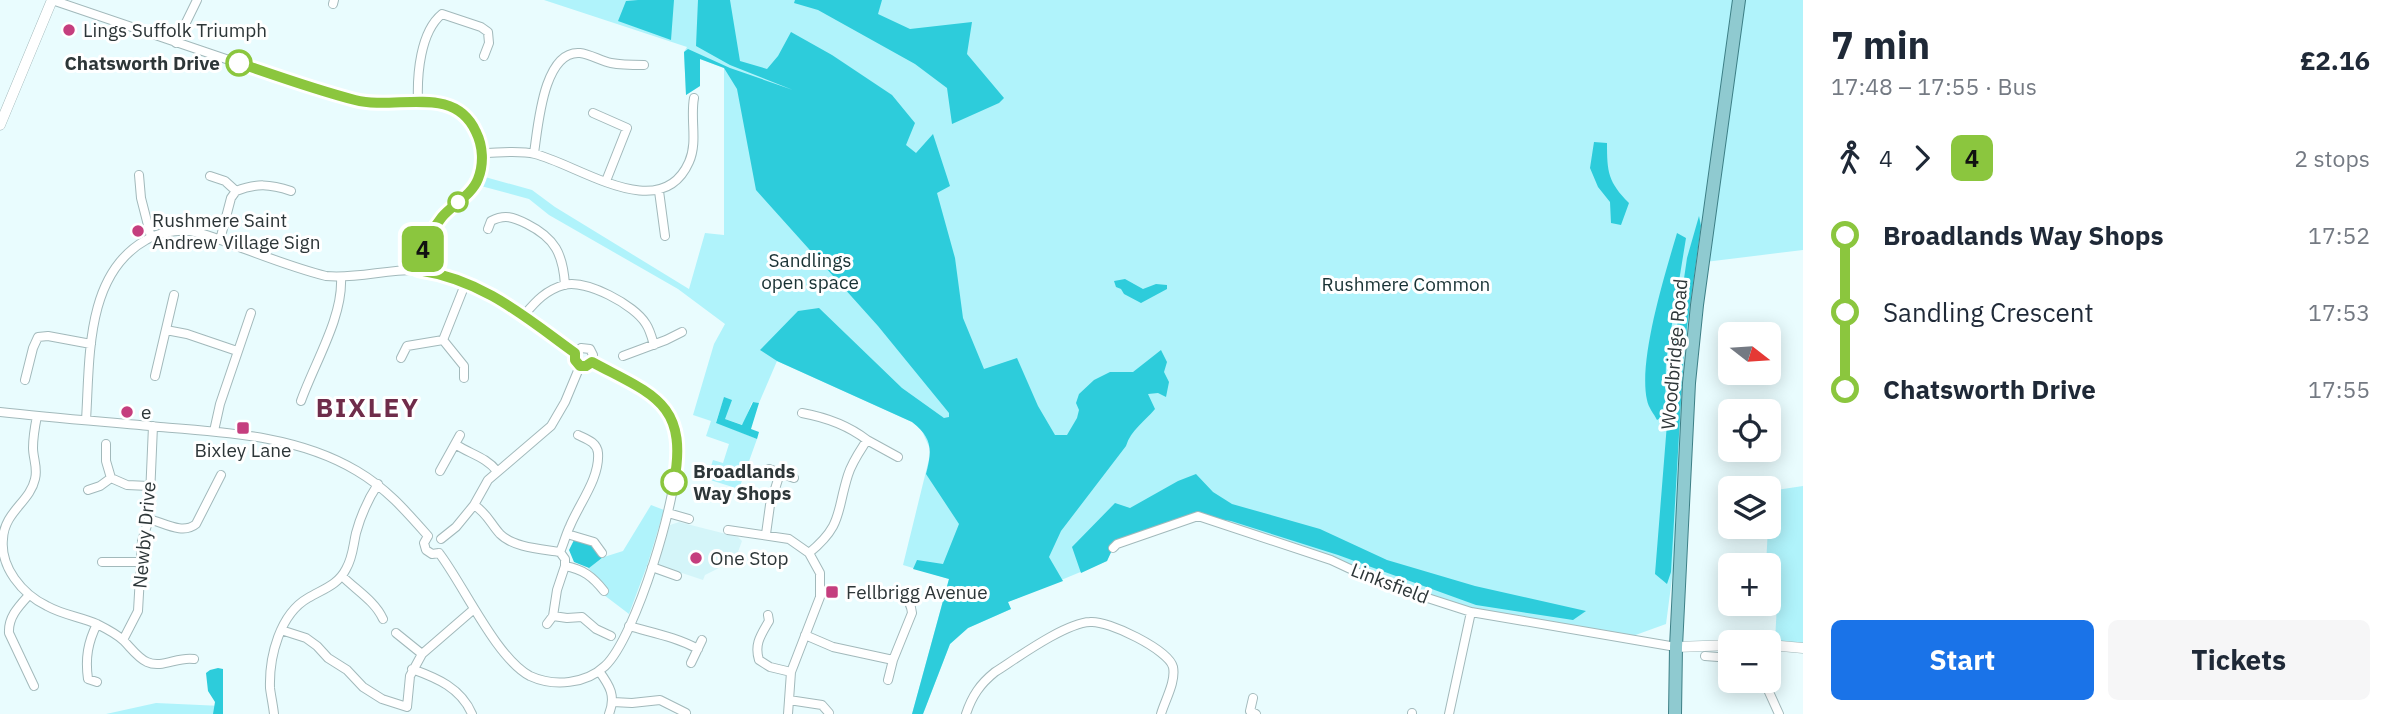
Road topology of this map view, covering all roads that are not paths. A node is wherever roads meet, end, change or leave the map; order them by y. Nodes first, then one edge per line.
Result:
1 (52, 0) edge
2 (197, 0) edge
3 (1739, 0) edge
4 (176, 43) junction
5 (484, 56) dead end
6 (643, 65) dead end
7 (694, 98) dead end
8 (418, 102) junction
9 (593, 113) dead end
10 (0, 125) edge
11 (481, 153) junction
12 (534, 153) junction
13 (139, 175) dead end
14 (210, 176) dead end
15 (606, 181) junction
16 (236, 191) junction
17 (291, 191) dead end
18 (659, 191) junction
19 (488, 229) dead end
20 (666, 236) dead end
21 (151, 237) junction
22 (220, 240) junction
23 (418, 270) junction
24 (341, 278) junction
25 (466, 282) junction
26 (565, 285) junction
27 (174, 295) dead end
28 (251, 313) dead end
29 (525, 314) junction
30 (166, 330) junction
31 (682, 332) dead end
32 (443, 340) junction
33 (90, 344) junction
34 (654, 345) junction
35 (237, 351) junction
36 (575, 353) junction
37 (623, 356) dead end
38 (401, 358) dead end
39 (592, 362) junction
40 (580, 366) junction
41 (155, 376) dead end
42 (464, 378) dead end
43 (25, 380) dead end
44 (301, 401) dead end
45 (0, 412) edge
46 (802, 413) dead end
47 (37, 416) junction
48 (86, 420) junction
49 (153, 426) junction
50 (214, 431) junction
51 (460, 435) dead end
52 (578, 435) dead end
53 (867, 440) junction
54 (106, 444) dead end
55 (455, 444) junction
56 (898, 457) dead end
57 (769, 470) dead end
58 (440, 471) dead end
59 (497, 471) junction
60 (780, 473) junction
61 (221, 475) dead end
62 (111, 478) junction
63 (794, 478) dead end
64 (378, 484) junction
65 (149, 486) junction
66 (88, 490) dead end
67 (474, 505) junction
68 (668, 513) junction
69 (149, 519) junction
70 (689, 519) dead end
71 (728, 530) dead end
72 (567, 534) junction
73 (766, 534) junction
74 (428, 536) junction
75 (442, 539) junction
76 (1113, 548) dead end
77 (439, 552) junction
78 (560, 552) junction
79 (602, 553) dead end
80 (808, 553) junction
81 (102, 562) dead end
82 (140, 562) junction
83 (565, 566) junction
84 (652, 567) junction
85 (342, 576) junction
86 (677, 576) dead end
87 (875, 590) dead end
88 (604, 591) dead end
89 (29, 595) junction
90 (474, 609) junction
91 (1471, 612) junction
92 (768, 615) dead end
93 (553, 616) junction
94 (383, 619) dead end
95 (97, 624) junction
96 (547, 624) dead end
97 (629, 626) junction
98 (281, 630) junction
99 (396, 633) dead end
100 (805, 635) junction
101 (611, 636) dead end
102 (123, 640) junction
103 (702, 640) dead end
104 (1718, 645) edge
105 (1781, 646) edge
106 (1676, 647) junction
107 (1803, 648) edge
108 (698, 649) junction
109 (422, 654) junction
110 (1704, 656) dead end
111 (1718, 657) edge
112 (194, 659) dead end
113 (893, 660) junction
114 (691, 663) dead end
115 (412, 669) junction
116 (599, 671) junction
117 (791, 671) junction
118 (888, 680) dead end
119 (97, 682) dead end
120 (34, 686) dead end
121 (1769, 693) edge
122 (1253, 698) dead end
123 (789, 700) junction
124 (613, 702) junction
125 (689, 713) edge
126 (829, 713) edge
127 (1251, 713) edge
128 (274, 714) edge
129 (472, 714) edge
130 (609, 714) edge
131 (788, 714) edge
132 (967, 714) edge
133 (1161, 714) edge
134 (1449, 714) edge
135 (1675, 714) edge
136 (1779, 714) edge

1 - 4 street
1 - 10 street
2 - 4 street
3 - 106 main road, Woodbridge Road
4 - 8 street
5 - 8 street
6 - 12 street
7 - 18 street
8 - 11 street
9 - 15 street
11 - 12 street
11 - 23 street
12 - 15 street
13 - 21 street
14 - 16 street
15 - 18 street
16 - 17 street
16 - 22 street
18 - 20 street
19 - 26 street
21 - 22 street
21 - 33 street
22 - 24 street
23 - 24 street
23 - 25 street
24 - 44 street
25 - 29 street
25 - 32 street
26 - 29 street
26 - 34 street
27 - 30 street
28 - 35 street
29 - 36 street
30 - 35 street
30 - 41 street
31 - 34 street
32 - 38 street
32 - 42 street
33 - 43 street
33 - 48 street
34 - 37 street
35 - 50 street
36 - 39 street
36 - 40 street
39 - 40 street
39 - 68 street
40 - 59 street
45 - 47 street
46 - 53 street
47 - 48 street
47 - 89 street
48 - 49 street
49 - 50 street
49 - 65 street, Newby Drive
50 - 64 street
51 - 55 street
52 - 72 street
53 - 56 street
53 - 80 street
54 - 62 street
55 - 58 street
55 - 59 street
57 - 60 street
59 - 67 street
60 - 63 street
60 - 73 street
61 - 69 street
62 - 65 street
62 - 66 street
64 - 74 street
64 - 85 street
65 - 69 street, Newby Drive
67 - 75 street
67 - 78 street
68 - 70 street
68 - 84 street
69 - 82 street, Newby Drive
71 - 73 street
72 - 78 street
72 - 79 street
73 - 80 street
74 - 75 street
74 - 77 street
75 - 77 street
76 - 91 street, Linksfield
77 - 90 street
78 - 83 street
80 - 100 street
81 - 82 street
82 - 102 street, Newby Drive
83 - 88 street
83 - 93 street
84 - 86 street
84 - 97 street
85 - 94 street
85 - 98 street
87 - 113 street
89 - 95 street
89 - 120 street
90 - 109 street
90 - 116 street
91 - 106 street, Linksfield
91 - 134 street
92 - 117 street
93 - 96 street
93 - 101 street
95 - 102 street
95 - 119 street
97 - 108 street
97 - 116 street
98 - 115 street
98 - 128 street
99 - 109 street
100 - 113 street
100 - 117 street
102 - 112 street
103 - 108 street
104 - 106 street
105 - 107 street
106 - 135 main road, Woodbridge Road
108 - 114 street
109 - 115 street
110 - 111 street
113 - 118 street
115 - 129 street
116 - 124 street
117 - 123 street
121 - 136 street
122 - 127 street
123 - 126 street
123 - 131 street
124 - 125 street
124 - 130 street
132 - 133 street

